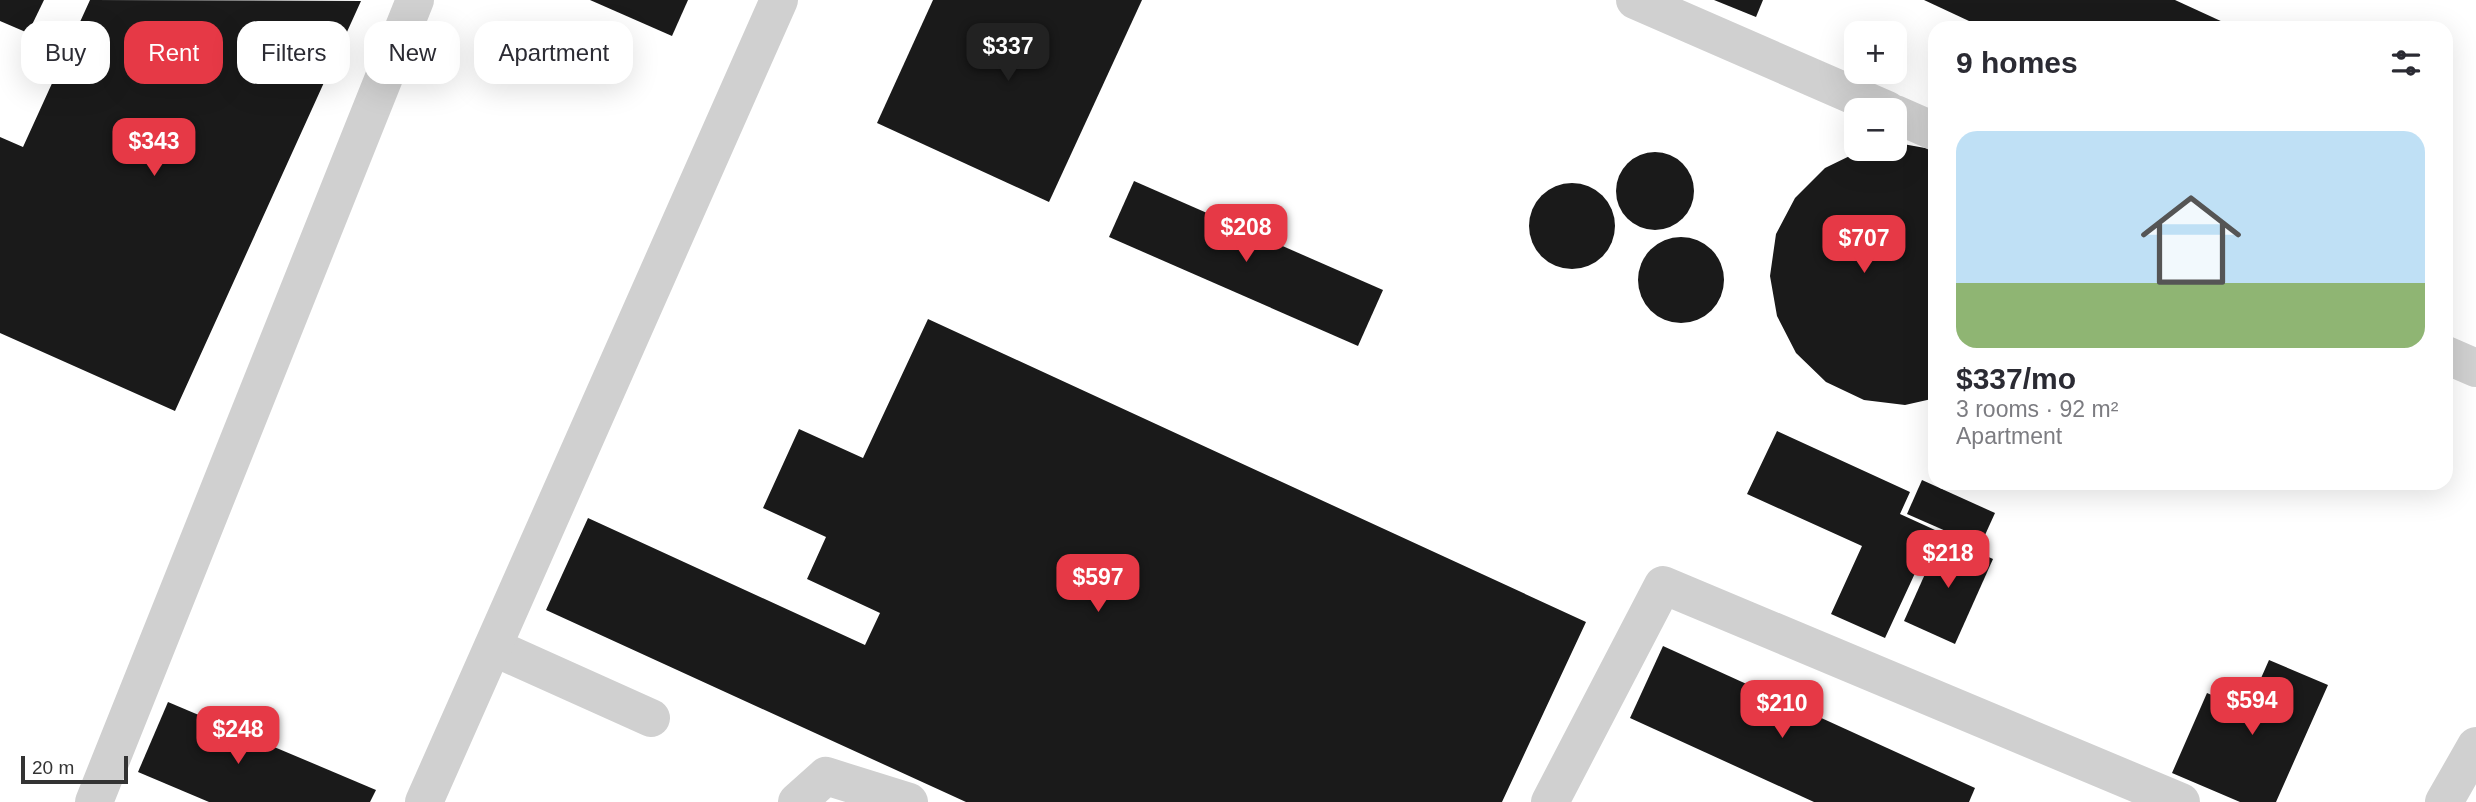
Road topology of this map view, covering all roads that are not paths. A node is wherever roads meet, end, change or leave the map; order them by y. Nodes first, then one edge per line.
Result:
1 (415, 0) edge
2 (779, 0) edge
3 (1635, 0) edge
4 (1860, 98) edge
5 (1907, 119) edge
6 (1928, 128) edge
7 (2453, 358) edge
8 (2476, 368) edge
9 (493, 646) junction
10 (651, 718) dead end
11 (2476, 746) edge
12 (93, 802) edge
13 (424, 802) edge
14 (797, 802) edge
15 (909, 802) edge
16 (1550, 802) edge
17 (2180, 802) edge
18 (2444, 802) edge

1 - 12 lane
2 - 9 lane
3 - 4 lane
5 - 6 lane
7 - 8 lane
9 - 10 lane
9 - 13 lane
11 - 18 lane
14 - 15 lane
16 - 17 lane

